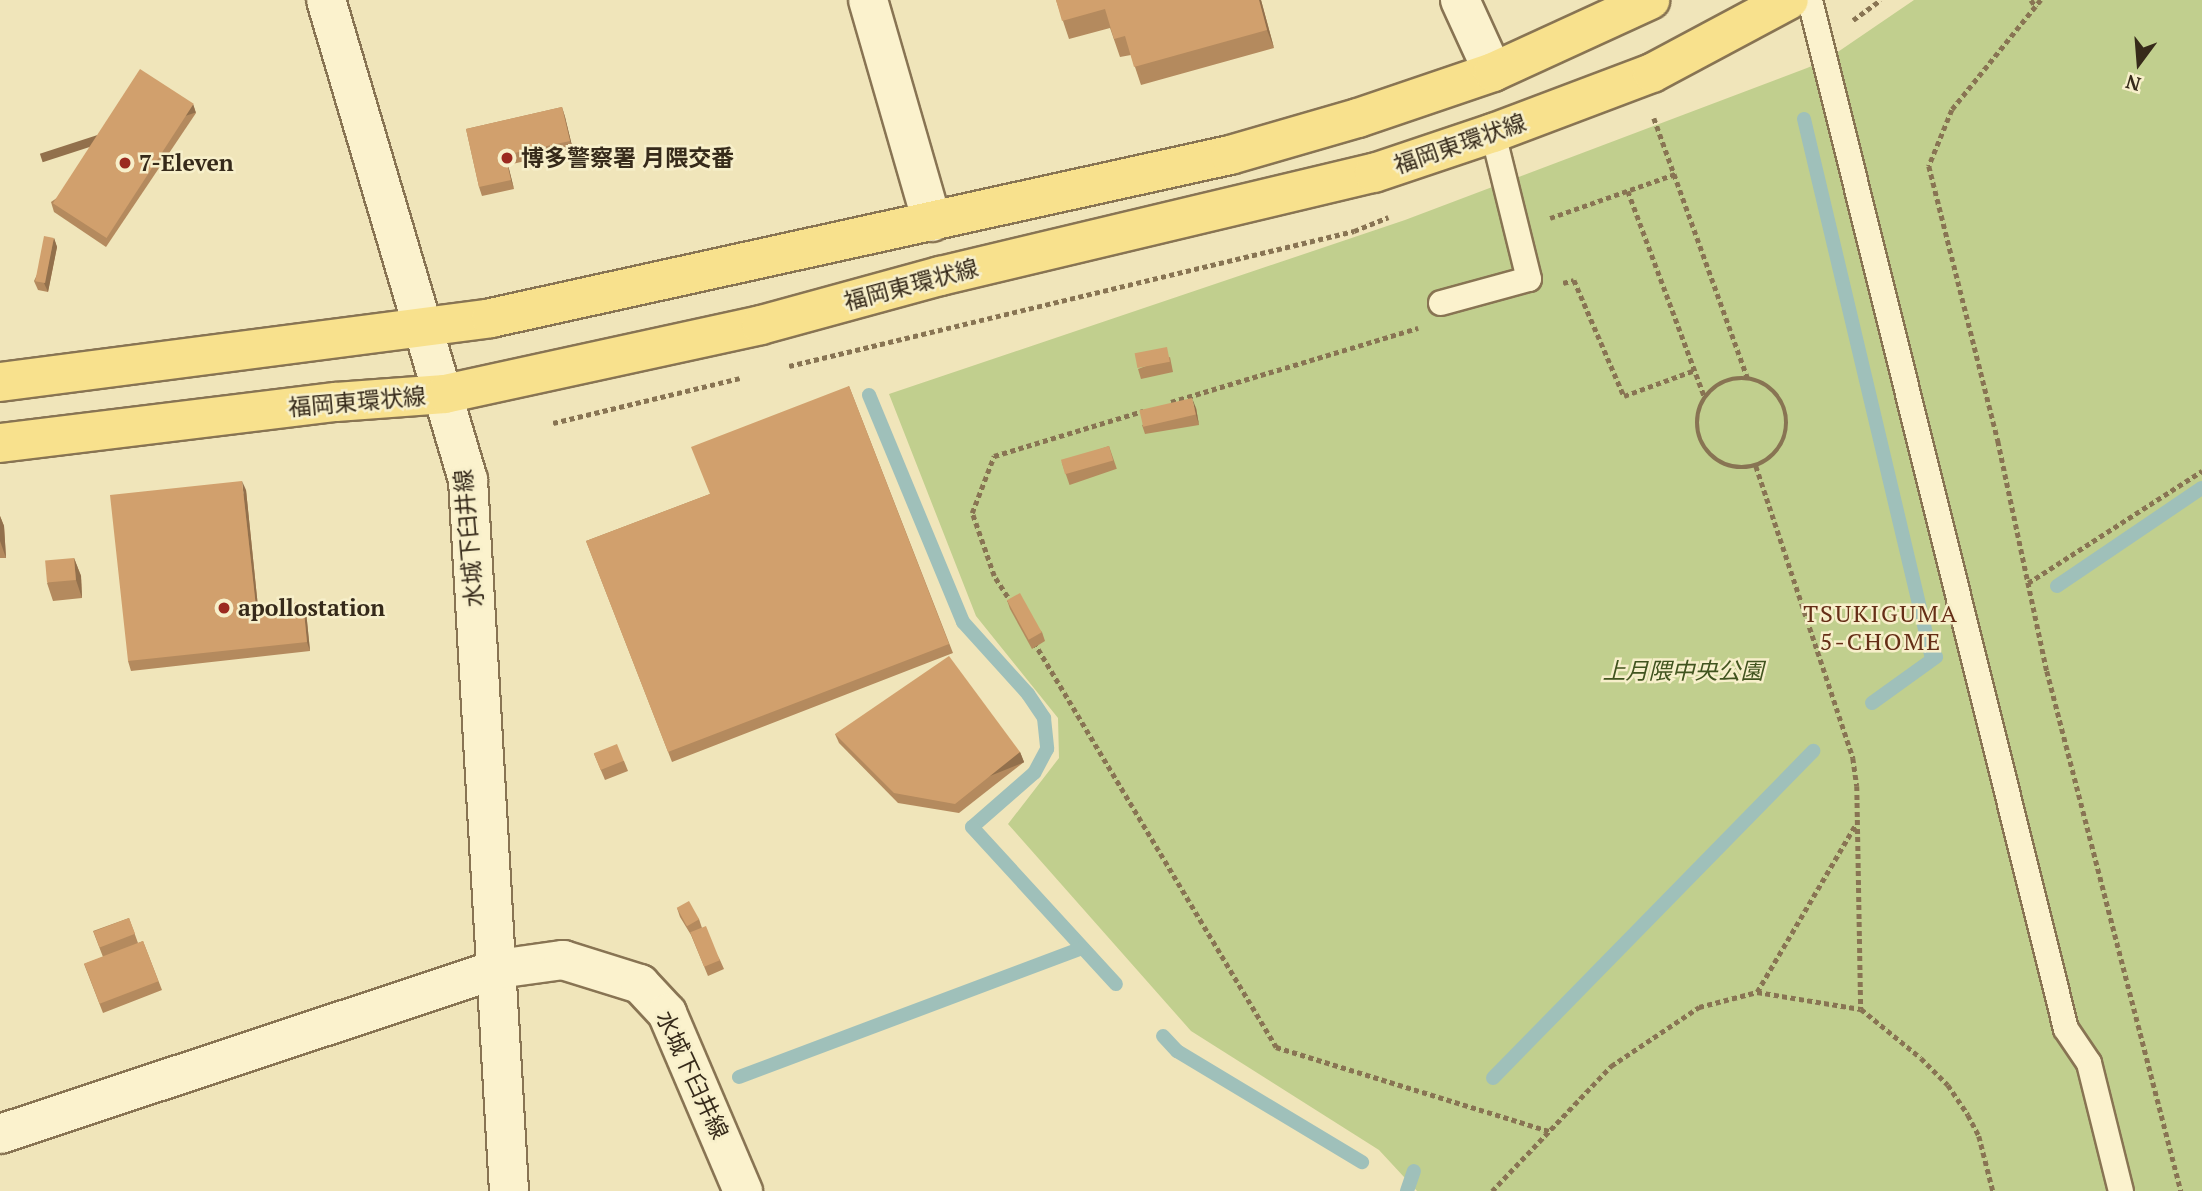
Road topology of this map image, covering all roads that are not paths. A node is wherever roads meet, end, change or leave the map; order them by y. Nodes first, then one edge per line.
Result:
1 (326, 0) edge
2 (868, 0) edge
3 (1460, 0) edge
4 (1650, 0) edge
5 (1788, 0) edge
6 (1810, 0) edge
7 (1493, 72) junction
8 (1493, 133) junction
9 (932, 222) junction
10 (1435, 314) road end
11 (423, 329) junction
12 (0, 382) edge
13 (445, 394) junction
14 (0, 443) edge
15 (498, 969) junction
16 (0, 1134) edge
17 (509, 1191) edge
18 (743, 1191) edge
19 (2122, 1191) edge

1 - 11 main road, 水城下臼井線
2 - 9 main road
3 - 7 main road
4 - 7 main road
5 - 8 main road, 福岡東環状線
6 - 19 lane
7 - 9 main road
8 - 10 lane
8 - 13 main road, 福岡東環状線
9 - 11 main road
11 - 12 main road
11 - 13 main road, 水城下臼井線
13 - 14 main road, 福岡東環状線
13 - 15 main road, 水城下臼井線
15 - 16 main road
15 - 17 main road, 水城下臼井線
15 - 18 main road, 水城下臼井線

